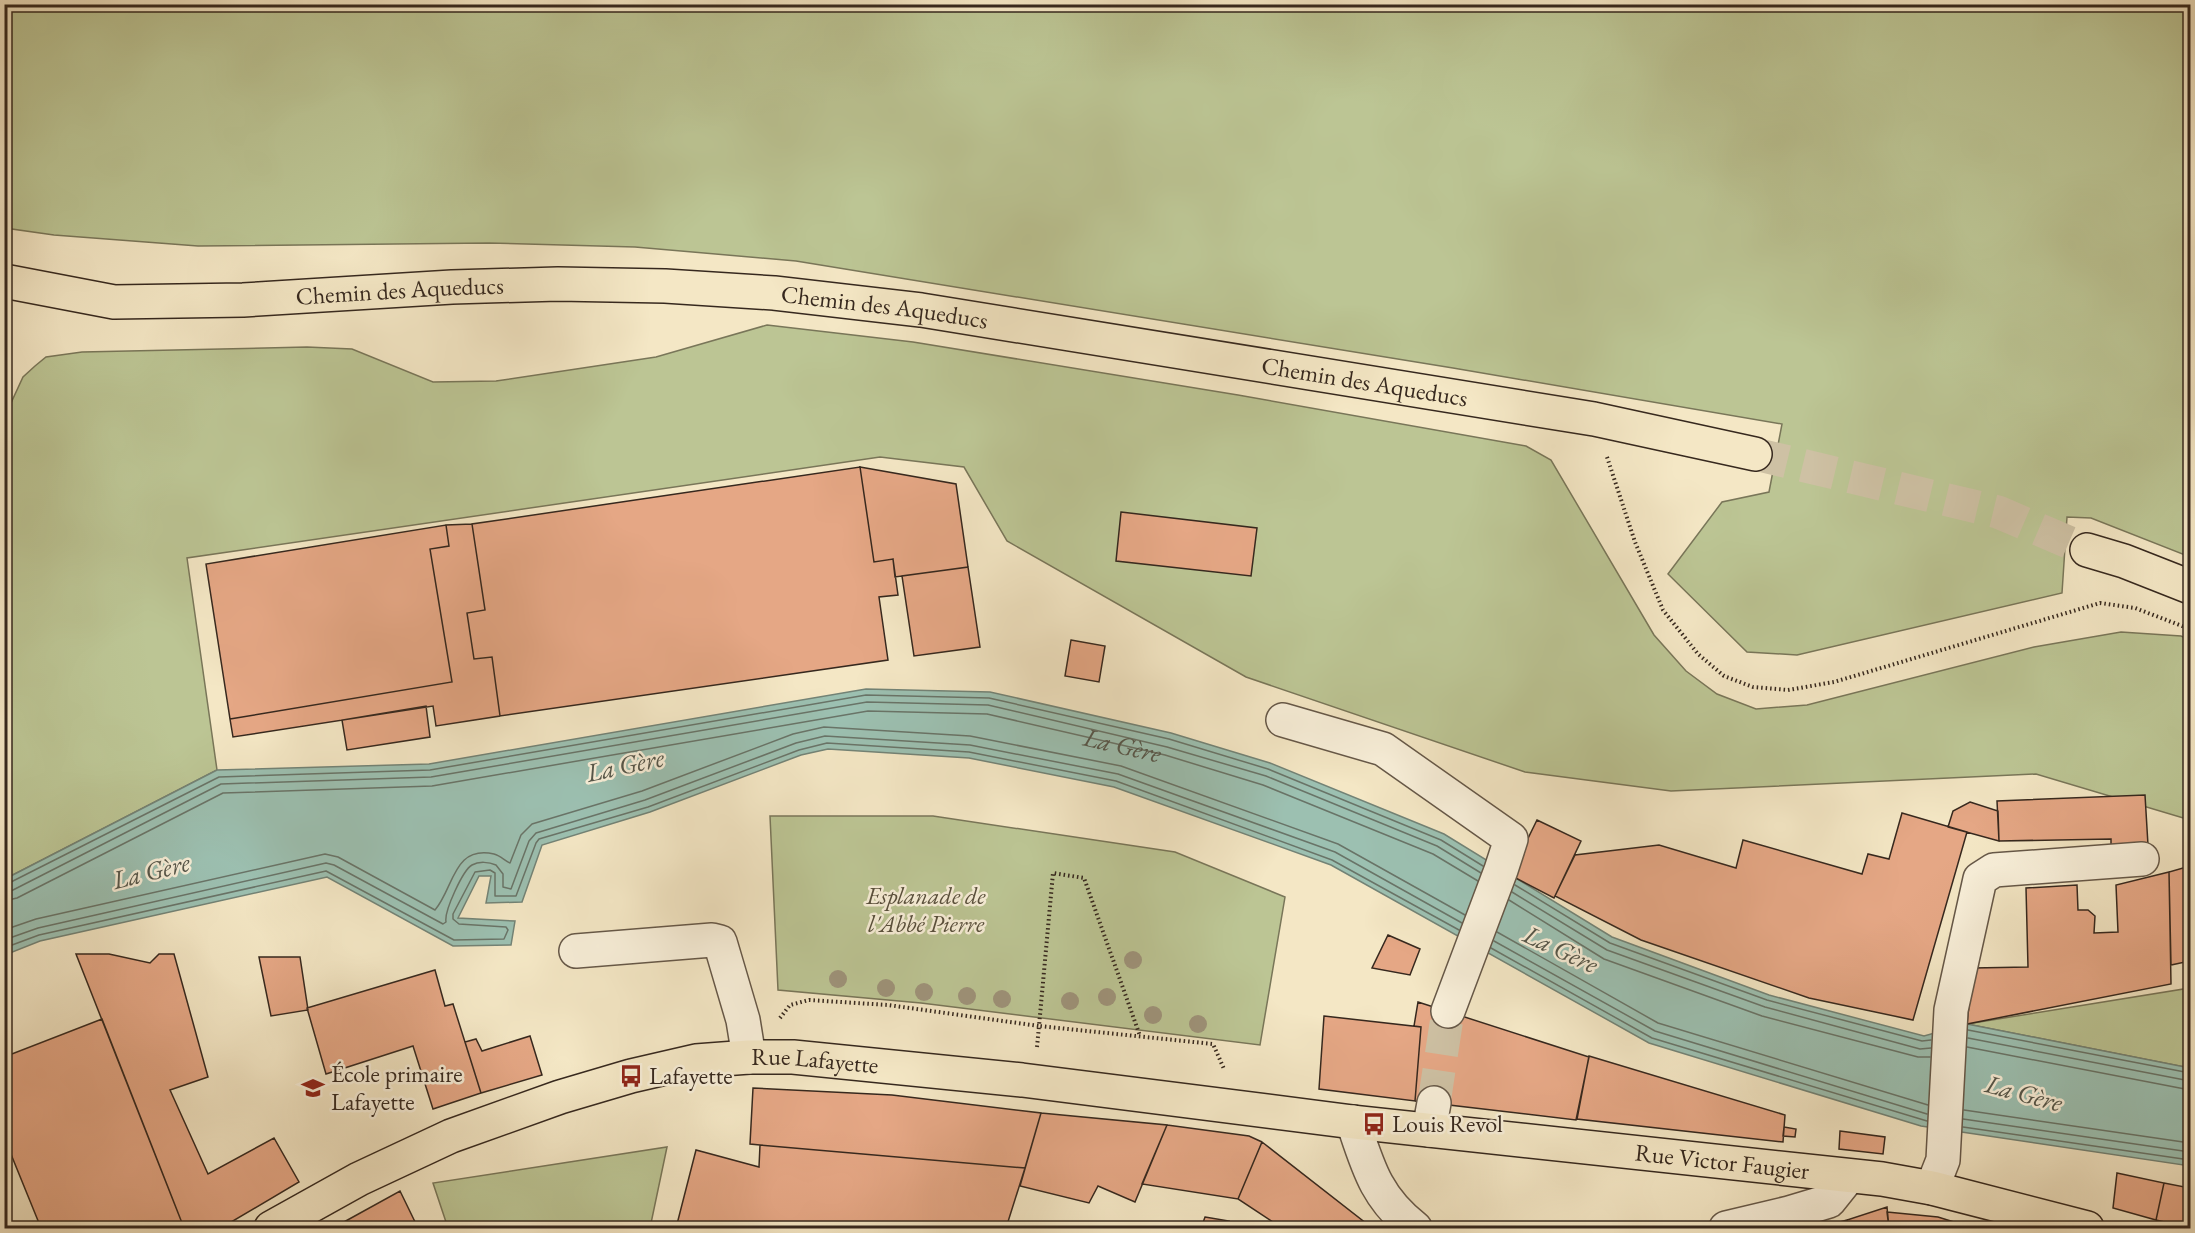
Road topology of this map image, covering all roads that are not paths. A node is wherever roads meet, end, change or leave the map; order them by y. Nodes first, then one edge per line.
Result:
1 (4, 281) edge
2 (1755, 454) tunnel mouth
3 (2086, 550) tunnel mouth
4 (2190, 587) edge
5 (1283, 720) dead end
6 (2142, 859) dead end
7 (576, 951) dead end
8 (1448, 1011) tunnel mouth
9 (749, 1057) junction
10 (1353, 1122) junction
11 (1937, 1174) junction
12 (1849, 1176) junction
13 (271, 1228) edge
14 (1415, 1228) edge
15 (1726, 1228) edge
16 (2087, 1228) edge

1 - 2 main road, Chemin des Aqueducs
3 - 4 main road
5 - 8 street
6 - 11 street
7 - 9 street
9 - 10 main road, Rue Lafayette
9 - 13 main road, Rue Lafayette
10 - 12 main road, Rue Victor Faugier
10 - 14 street
11 - 12 main road, Rue Victor Faugier
11 - 16 main road, Rue Victor Faugier
12 - 15 street

